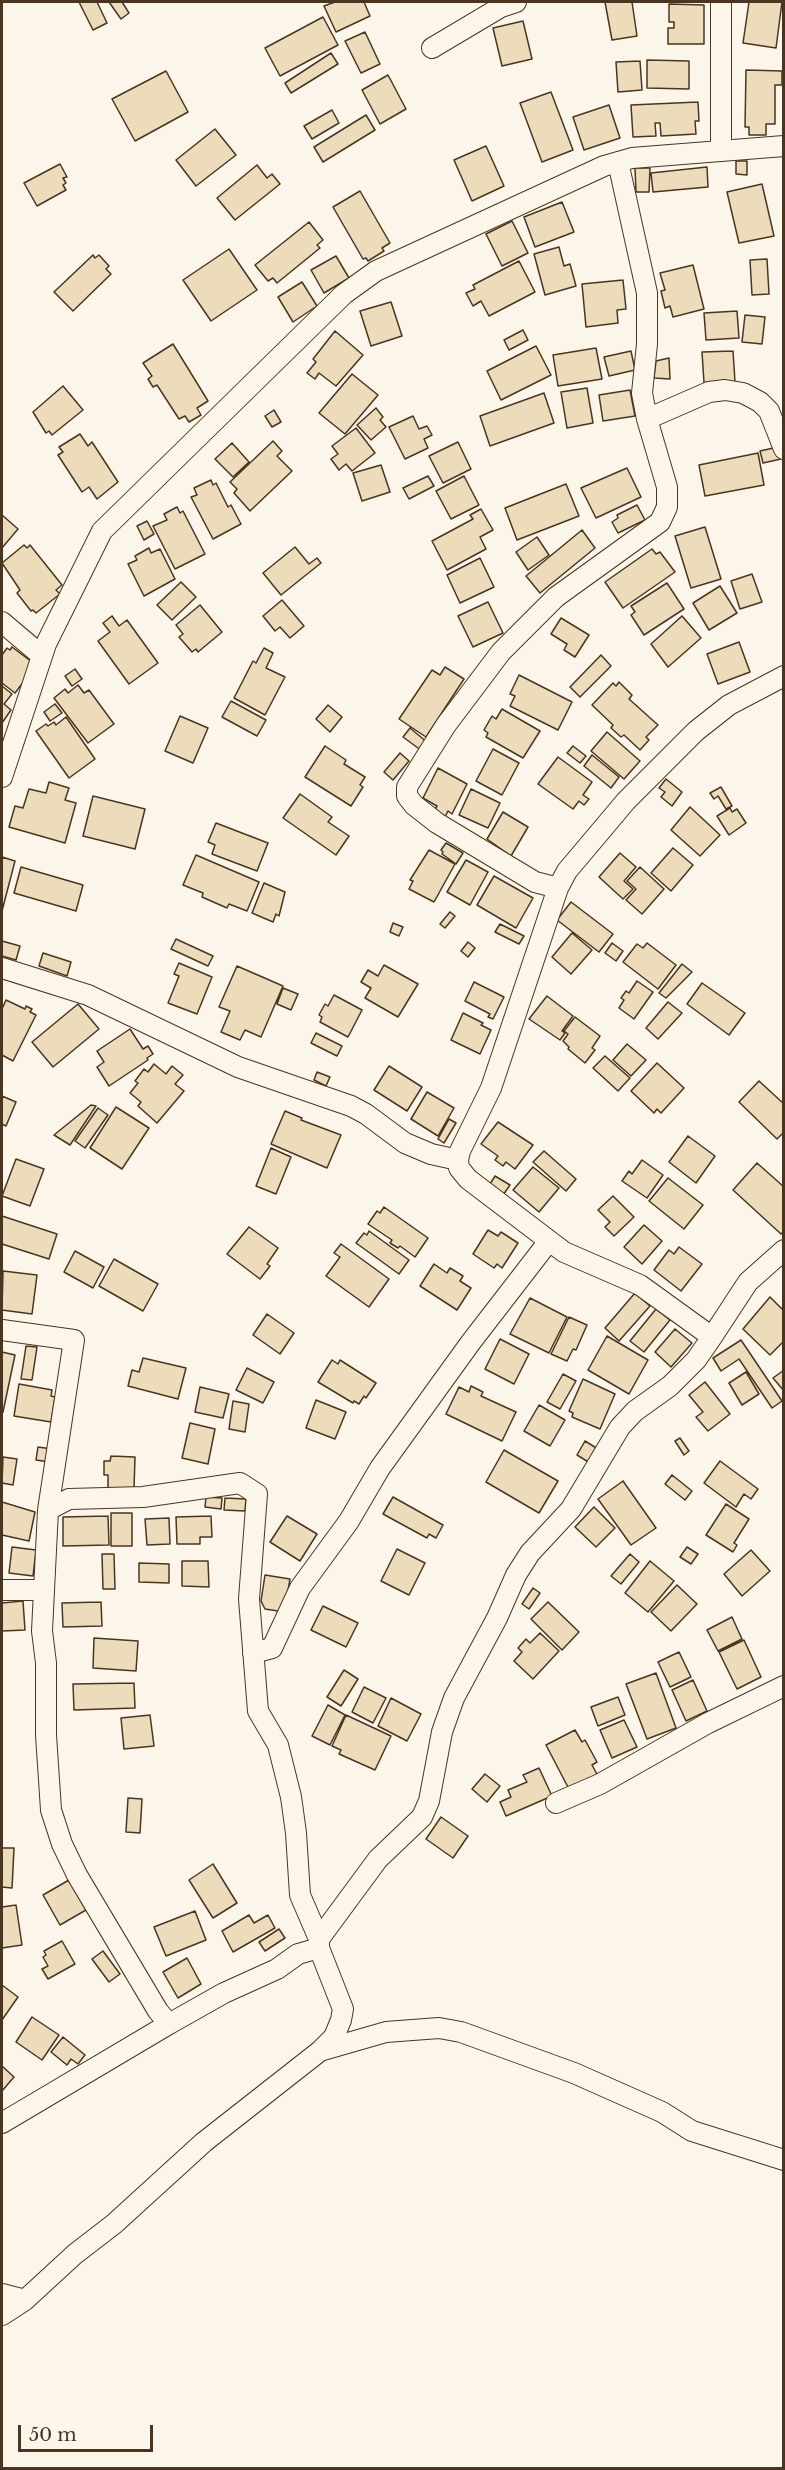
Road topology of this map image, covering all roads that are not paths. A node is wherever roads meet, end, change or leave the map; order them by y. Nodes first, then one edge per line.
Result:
1 (516, 2) edge
2 (721, 2) edge
3 (432, 48) dead end
4 (783, 147) edge
5 (721, 152) junction
6 (618, 162) junction
7 (647, 419) junction
8 (783, 449) edge
9 (2, 622) edge
10 (42, 656) junction
11 (783, 676) edge
12 (2, 777) edge
13 (558, 888) junction
14 (2, 968) edge
15 (458, 1160) junction
16 (549, 1241) junction
17 (783, 1251) edge
18 (2, 1330) edge
19 (712, 1337) junction
20 (48, 1510) junction
21 (2, 1590) edge
22 (43, 1590) junction
23 (253, 1653) junction
24 (783, 1686) edge
25 (556, 1803) dead end
26 (319, 1944) junction
27 (169, 2024) junction
28 (320, 2051) junction
29 (2, 2123) edge
30 (783, 2160) edge
31 (2, 2294) edge
32 (25, 2300) junction
33 (2, 2315) edge

1 - 3 street
2 - 5 street
4 - 5 street
5 - 6 street
6 - 7 street
6 - 10 street
7 - 8 street
7 - 13 street
9 - 10 street
10 - 12 street
11 - 13 street
13 - 15 street
14 - 15 street
15 - 16 street
16 - 19 street
16 - 23 street
17 - 19 street
18 - 20 street
19 - 26 street
20 - 22 street
20 - 23 street
21 - 22 street
22 - 27 street
23 - 26 street
24 - 25 street
26 - 27 street
26 - 28 street
27 - 29 street
28 - 30 street
28 - 32 street
31 - 32 street
32 - 33 street

